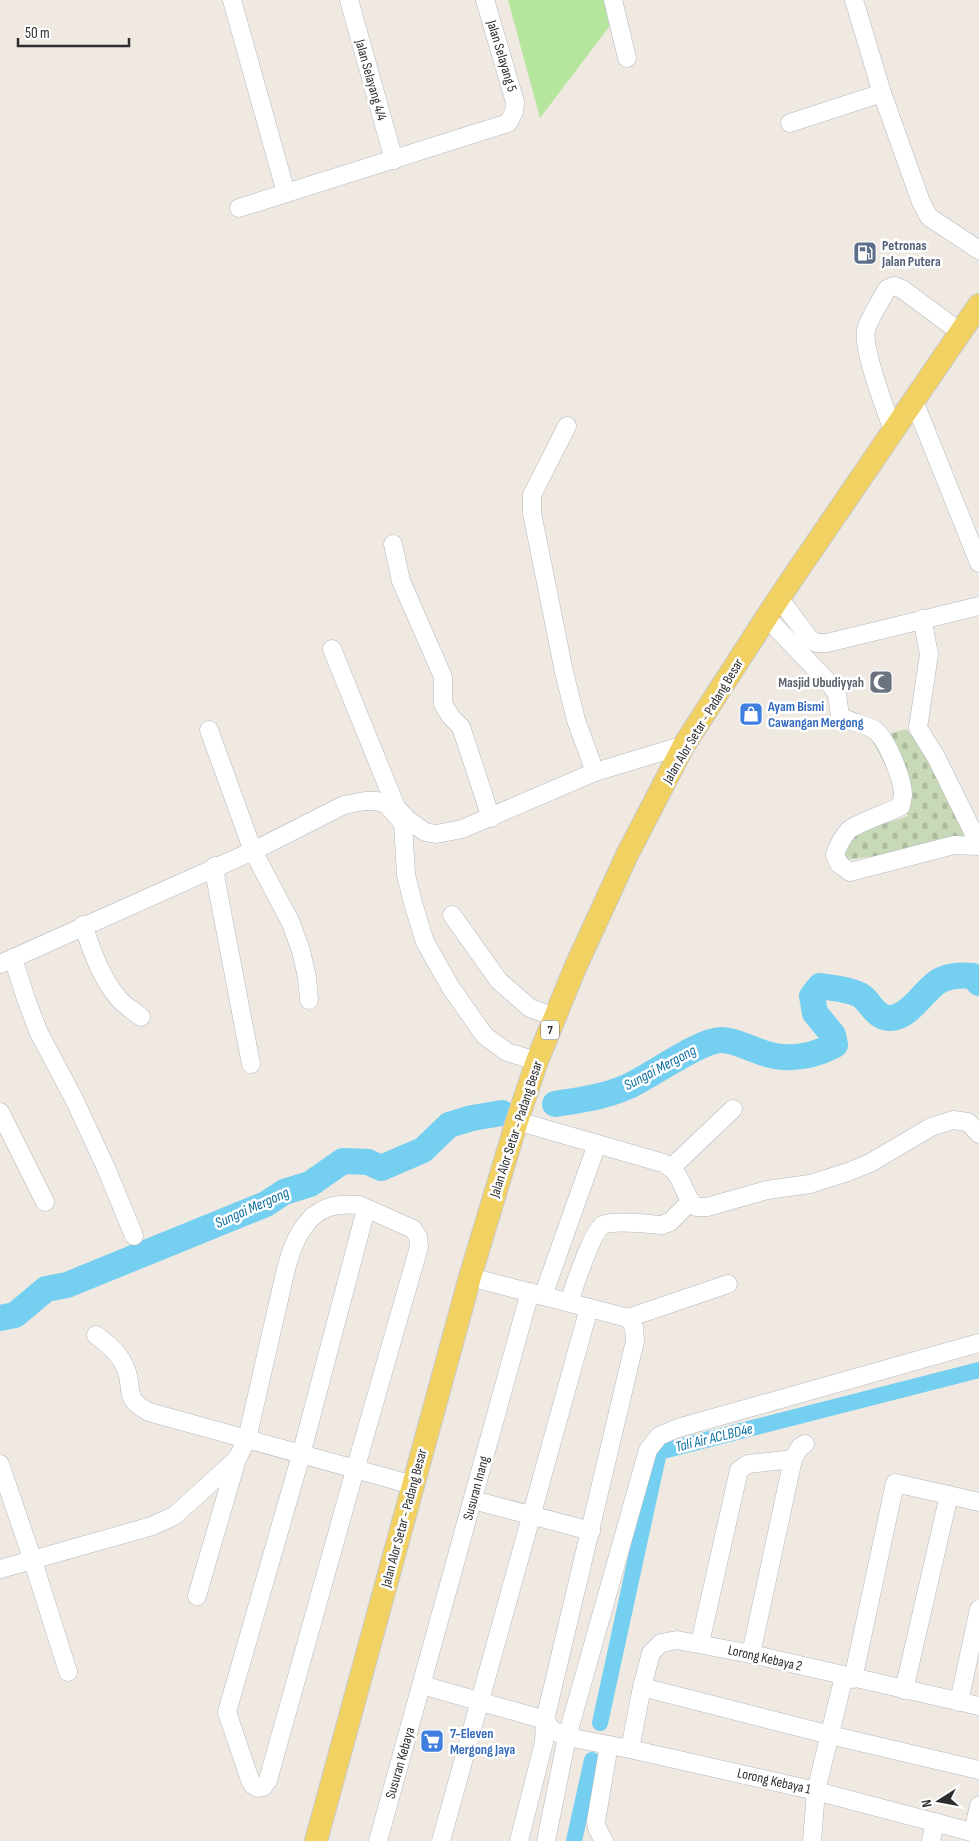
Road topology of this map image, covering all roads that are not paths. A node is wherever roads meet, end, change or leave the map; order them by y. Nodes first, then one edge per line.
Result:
1 (232, 0) edge
2 (349, 0) edge
3 (486, 0) edge
4 (613, 0) edge
5 (854, 0) edge
6 (627, 58) dead end
7 (882, 93) junction
8 (790, 123) dead end
9 (394, 160) junction
10 (286, 193) junction
11 (239, 208) dead end
12 (979, 250) edge
13 (979, 305) edge
14 (960, 332) junction
15 (914, 401) junction
16 (567, 426) dead end
17 (893, 431) junction
18 (393, 544) dead end
19 (979, 563) edge
20 (779, 598) junction
21 (979, 606) edge
22 (766, 618) junction
23 (922, 619) junction
24 (332, 649) dead end
25 (209, 730) dead end
26 (684, 745) junction
27 (595, 772) junction
28 (491, 818) junction
29 (404, 823) junction
30 (425, 832) junction
31 (979, 845) edge
32 (253, 851) junction
33 (215, 866) junction
34 (452, 915) dead end
35 (83, 925) junction
36 (7, 961) edge
37 (309, 1000) dead end
38 (141, 1017) dead end
39 (555, 1017) junction
40 (537, 1061) junction
41 (251, 1064) dead end
42 (733, 1109) dead end
43 (0, 1112) edge
44 (516, 1121) junction
45 (979, 1134) edge
46 (597, 1144) junction
47 (672, 1167) junction
48 (45, 1202) dead end
49 (690, 1202) junction
50 (366, 1210) junction
51 (134, 1236) dead end
52 (470, 1277) junction
53 (728, 1284) dead end
54 (537, 1294) junction
55 (569, 1302) junction
56 (589, 1308) junction
57 (628, 1318) junction
58 (96, 1335) dead end
59 (979, 1343) edge
60 (247, 1439) junction
61 (805, 1444) dead end
62 (301, 1454) junction
63 (237, 1459) junction
64 (793, 1459) junction
65 (0, 1464) edge
66 (355, 1470) junction
67 (413, 1485) junction
68 (949, 1495) junction
69 (473, 1500) junction
70 (979, 1502) edge
71 (532, 1515) junction
72 (591, 1531) junction
73 (32, 1558) junction
74 (0, 1568) edge
75 (197, 1596) dead end
76 (979, 1609) edge
77 (700, 1643) junction
78 (751, 1654) junction
79 (68, 1672) dead end
80 (848, 1677) junction
81 (422, 1685) junction
82 (642, 1687) junction
83 (904, 1690) junction
84 (480, 1701) junction
85 (959, 1702) junction
86 (979, 1706) edge
87 (545, 1720) junction
88 (830, 1735) junction
89 (567, 1737) junction
90 (609, 1745) junction
91 (630, 1749) junction
92 (979, 1770) edge
93 (816, 1791) junction
94 (979, 1806) edge
95 (935, 1822) junction
96 (976, 1833) edge
97 (316, 1841) edge
98 (378, 1841) edge
99 (441, 1841) edge
100 (519, 1841) edge
101 (546, 1841) edge
102 (604, 1841) edge
103 (812, 1841) edge
104 (930, 1841) edge

1 - 10 street
2 - 9 street, Jalan Selayang 4/4
3 - 9 street, Jalan Selayang 5
4 - 6 street
5 - 7 street
7 - 8 street
7 - 12 street
9 - 10 street
10 - 11 street
13 - 14 main road, Jalan Alor Setar - Padang Besar / 7
14 - 15 main road, Jalan Alor Setar - Padang Besar / 7
14 - 17 street
15 - 17 main road, Jalan Alor Setar - Padang Besar / 7
15 - 19 street
16 - 27 street
17 - 20 main road, Jalan Alor Setar - Padang Besar / 7
18 - 28 street
20 - 22 main road, Jalan Alor Setar - Padang Besar / 7
20 - 23 street
21 - 23 street
22 - 26 main road, Jalan Alor Setar - Padang Besar / 7
22 - 31 street
23 - 31 street
24 - 30 street
25 - 32 street
26 - 27 street
26 - 39 main road, Jalan Alor Setar - Padang Besar / 7
27 - 28 street
28 - 30 street
29 - 30 street
29 - 32 street
29 - 40 street
32 - 33 street
32 - 37 street
33 - 35 street
33 - 41 street
34 - 39 street
35 - 36 street
35 - 38 street
36 - 51 street
39 - 40 main road, Jalan Alor Setar - Padang Besar / 7
40 - 44 main road, Jalan Alor Setar - Padang Besar / 7
42 - 47 street
43 - 48 street
44 - 46 street
44 - 52 main road, Jalan Alor Setar - Padang Besar / 7
45 - 49 street
46 - 47 street
46 - 54 street, Susuran Inang
47 - 49 street
49 - 55 street
50 - 60 street
50 - 62 street
50 - 66 street
52 - 54 street
52 - 67 main road, Jalan Alor Setar - Padang Besar / 7
53 - 57 street
54 - 55 street
54 - 69 street, Susuran Inang
55 - 56 street
56 - 57 street
56 - 71 street
57 - 72 street
58 - 60 street
59 - 89 street
60 - 62 street
60 - 63 street
61 - 64 street
62 - 66 street
62 - 66 street
63 - 73 street
63 - 75 street
64 - 77 street
64 - 78 street
65 - 73 street
66 - 67 street
67 - 97 main road, Jalan Alor Setar - Padang Besar / 7
68 - 70 street
68 - 80 street
68 - 83 street
69 - 71 street
69 - 81 street, Susuran Inang
71 - 72 street
71 - 84 street
72 - 87 street
73 - 74 street
73 - 79 street
76 - 85 street
77 - 78 street, Lorong Kebaya 2
77 - 82 street, Lorong Kebaya 2
78 - 80 street, Lorong Kebaya 2
80 - 83 street, Lorong Kebaya 2
80 - 88 street
81 - 84 street
81 - 98 street, Susuran Kebaya
82 - 88 street
82 - 91 street, Lorong Kebaya 2
83 - 85 street, Lorong Kebaya 2
84 - 87 street
84 - 99 street
85 - 86 street, Lorong Kebaya 2
87 - 89 street
87 - 100 street
88 - 92 street
88 - 93 street
89 - 90 street, Lorong Kebaya 1
89 - 101 street
90 - 91 street, Lorong Kebaya 1
90 - 102 street
91 - 93 street, Lorong Kebaya 1
93 - 95 street, Lorong Kebaya 1
93 - 103 street
94 - 96 street
95 - 96 street, Lorong Kebaya 1
95 - 104 street

